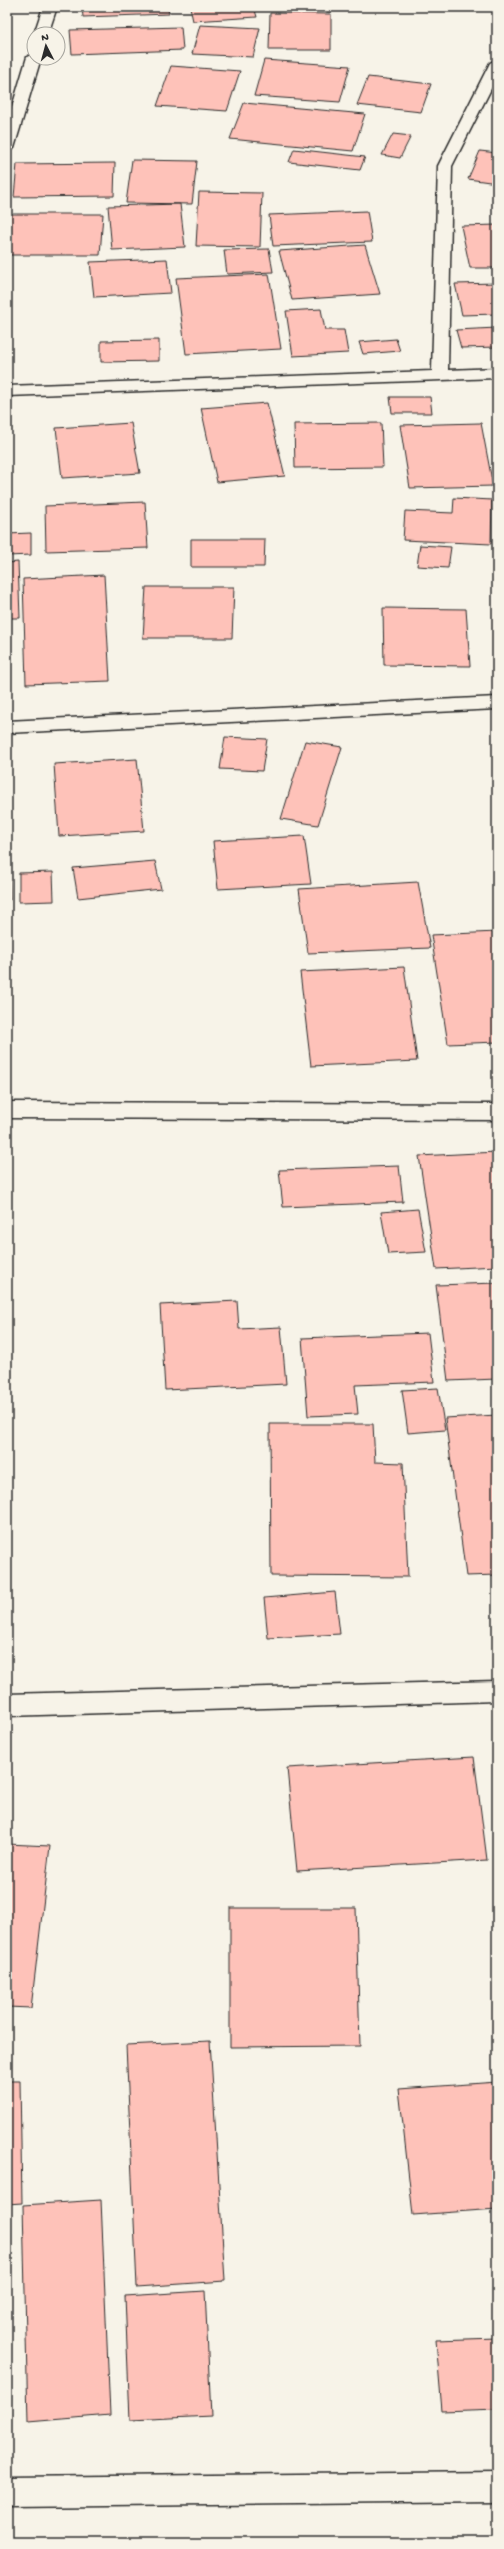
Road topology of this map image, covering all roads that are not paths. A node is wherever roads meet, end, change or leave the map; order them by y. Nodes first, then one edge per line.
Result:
1 (50, 7) edge
2 (44, 26) edge
3 (497, 63) edge
4 (31, 66) edge
5 (7, 148) edge
6 (497, 373) edge
7 (440, 375) junction
8 (7, 391) edge
9 (497, 703) edge
10 (7, 727) edge
11 (7, 1110) edge
12 (497, 1112) edge
13 (497, 1691) edge
14 (7, 1705) edge
15 (497, 2487) edge
16 (7, 2492) edge

1 - 2 street
3 - 7 street
4 - 5 street
6 - 7 street
7 - 8 street
9 - 10 street
11 - 12 street
13 - 14 street
15 - 16 street

